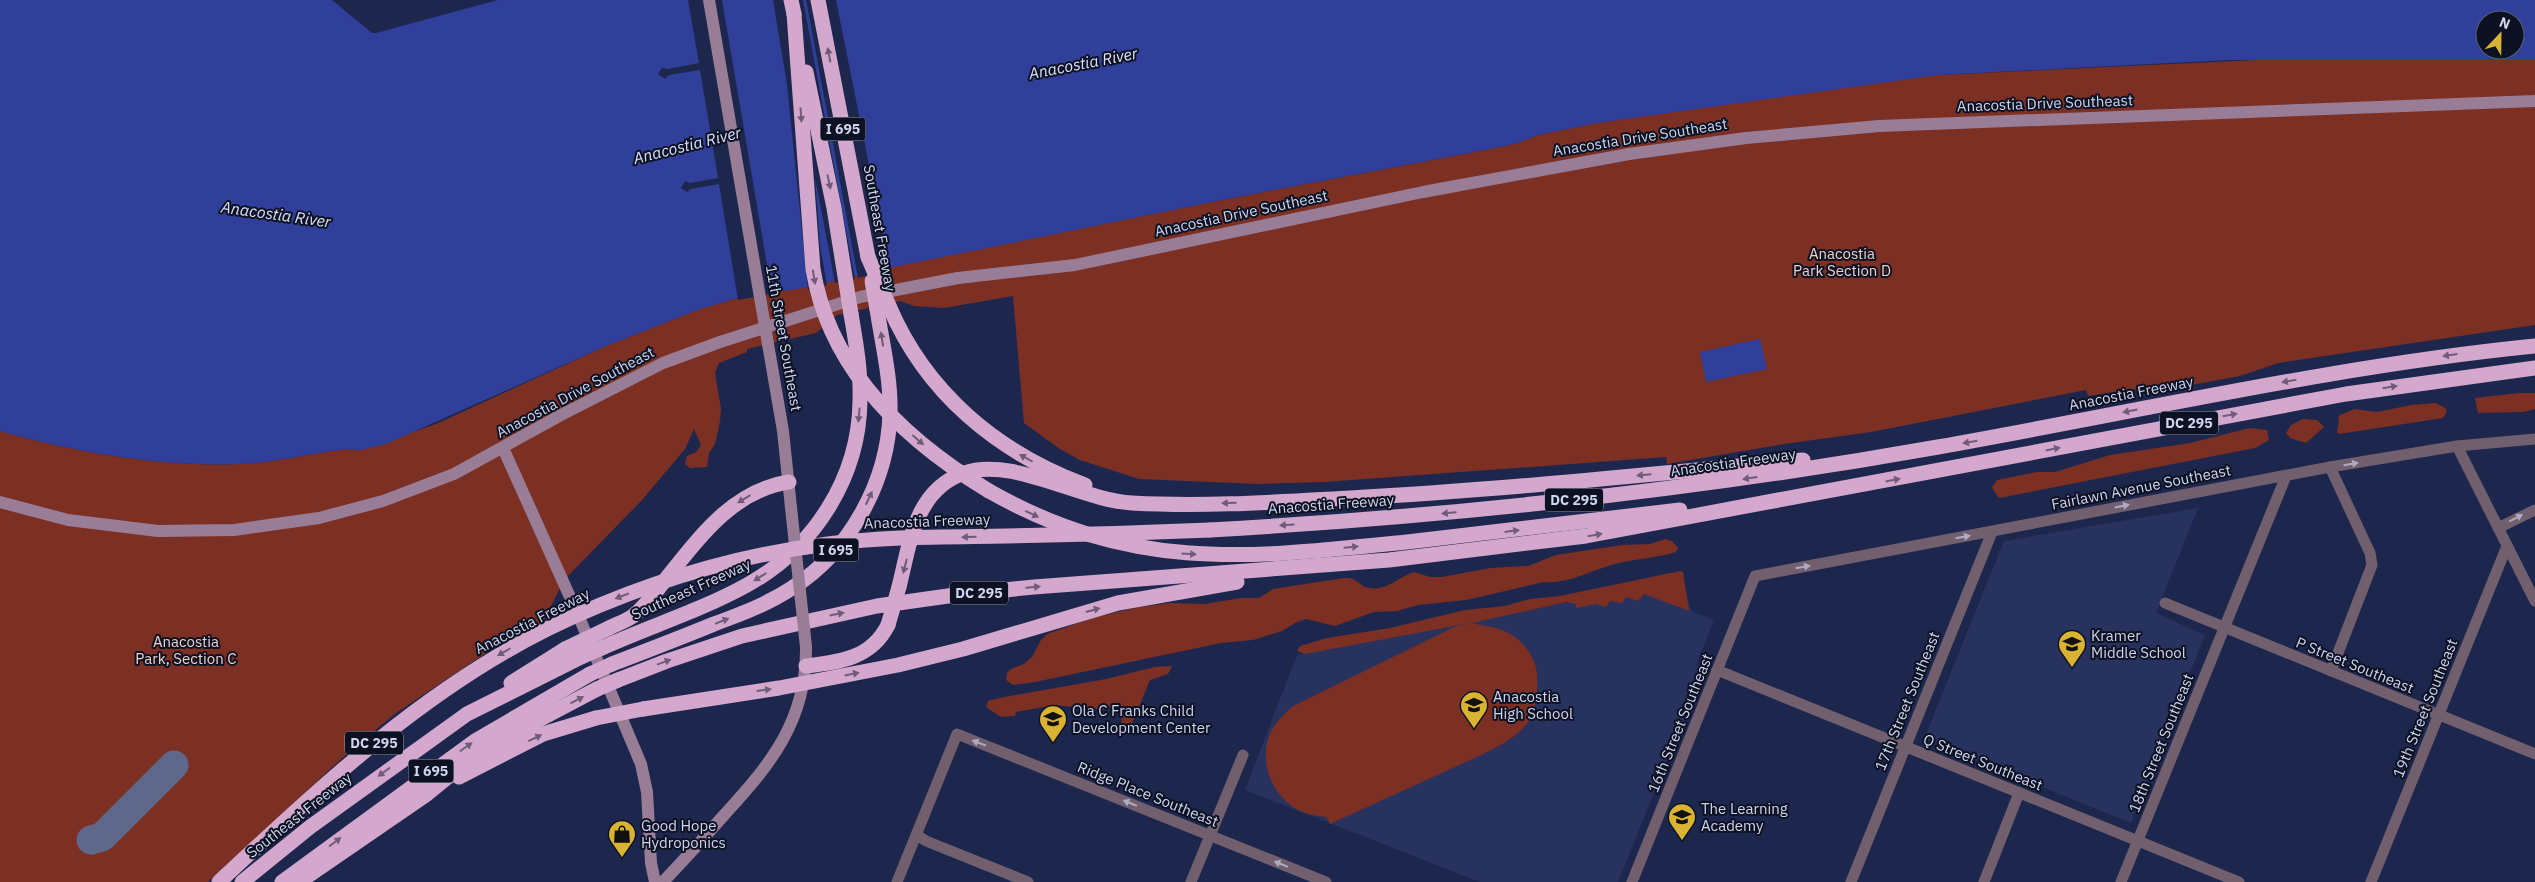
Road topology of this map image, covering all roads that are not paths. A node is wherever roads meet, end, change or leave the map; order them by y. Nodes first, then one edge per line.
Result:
1 (710, 0) edge
2 (818, 0) edge
3 (793, 7) edge
4 (2535, 101) edge
5 (883, 307) junction
6 (2535, 344) edge
7 (2535, 368) edge
8 (2535, 439) edge
9 (2458, 446) junction
10 (503, 448) junction
11 (1936, 448) junction
12 (2330, 467) junction
13 (2286, 476) junction
14 (789, 482) junction
15 (1846, 489) junction
16 (0, 502) edge
17 (1189, 504) junction
18 (2535, 510) edge
19 (2498, 528) junction
20 (1992, 532) junction
21 (2507, 546) junction
22 (1350, 564) junction
23 (1755, 576) joint
24 (2535, 601) edge
25 (2165, 603) dead end
26 (2224, 627) junction
27 (806, 666) junction
28 (1717, 670) junction
29 (2331, 671) junction
30 (804, 683) junction
31 (467, 714) junction
32 (2439, 715) junction
33 (1905, 747) junction
34 (2535, 754) edge
35 (1243, 755) dead end
36 (2019, 793) junction
37 (427, 794) junction
38 (917, 835) junction
39 (1210, 835) junction
40 (2137, 841) junction
41 (219, 882) edge
42 (242, 882) edge
43 (282, 882) edge
44 (299, 882) edge
45 (655, 882) edge
46 (663, 882) edge
47 (897, 882) edge
48 (1028, 882) edge
49 (1191, 882) edge
50 (1326, 882) edge
51 (1632, 882) edge
52 (1850, 882) edge
53 (1984, 882) edge
54 (2121, 882) edge
55 (2239, 882) edge
56 (2371, 882) edge

1 - 14 street, 11th Street Southeast, bridge
5 -> 2 highway, Southeast Freeway / I 695, bridge
3 -> 15 highway, bridge
3 -> 31 highway, Southeast Freeway / I 695, bridge
4 - 10 street, Anacostia Drive Southeast
17 -> 5 highway
43 -> 5 highway, Southeast Freeway / I 695, bridge
6 -> 11 highway, Anacostia Freeway / DC 295
15 -> 7 highway, DC 295
8 - 9 street, Fairlawn Avenue Southeast
12 -> 9 street, Fairlawn Avenue Southeast
9 - 19 street
10 - 16 street, Anacostia Drive Southeast
10 - 45 street
11 -> 17 highway
11 -> 41 highway, Anacostia Freeway / DC 295, bridge
12 - 13 street, Fairlawn Avenue Southeast
12 - 29 street
20 -> 13 street, Fairlawn Avenue Southeast
13 - 26 street, 18th Street Southeast
14 - 27 street, 11th Street Southeast, bridge
14 -> 31 highway, bridge
22 -> 15 highway, DC 295
17 -> 27 highway, bridge
19 -> 18 street
19 - 21 street
23 -> 20 street, Fairlawn Avenue Southeast
20 - 33 street, 17th Street Southeast
21 - 24 street
21 - 32 street, 19th Street Southeast
30 -> 22 highway
37 -> 22 highway, DC 295, bridge
23 - 28 street, 16th Street Southeast
25 - 26 street, P Street Southeast
26 - 29 street, P Street Southeast
26 - 40 street, 18th Street Southeast
27 - 30 street, 11th Street Southeast
28 - 33 street, Q Street Southeast
28 - 51 street, 16th Street Southeast
29 - 32 street, P Street Southeast
37 -> 30 highway, bridge
30 - 46 street, 11th Street Southeast
31 -> 42 highway, Southeast Freeway / I 695
32 - 34 street, P Street Southeast
32 - 56 street, 19th Street Southeast
33 - 36 street, Q Street Southeast
33 - 52 street, 17th Street Southeast
35 - 39 street
36 - 40 street, Q Street Southeast
36 - 53 street
37 - 44 highway, DC 295
39 -> 38 street, Ridge Place Southeast
38 - 47 street
38 - 48 street
39 - 49 street
50 -> 39 street, Ridge Place Southeast
40 - 54 street, 18th Street Southeast
40 - 55 street, Q Street Southeast

